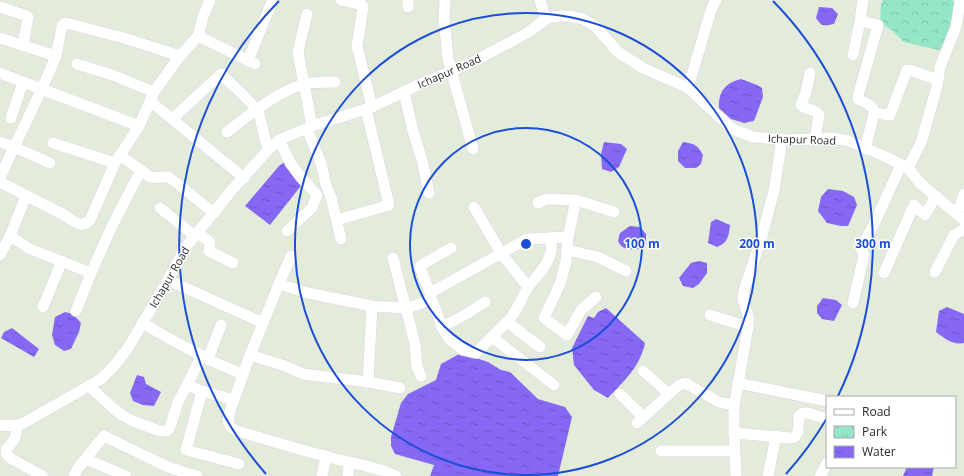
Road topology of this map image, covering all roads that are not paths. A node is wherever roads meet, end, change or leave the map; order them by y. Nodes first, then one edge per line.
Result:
1 (210, 0) edge
2 (341, 0) edge
3 (445, 0) edge
4 (540, 0) edge
5 (716, 0) edge
6 (863, 0) edge
7 (960, 0) edge
8 (271, 4) dead end
9 (0, 7) edge
10 (307, 14) dead end
11 (546, 19) junction
12 (860, 21) junction
13 (198, 36) junction
14 (0, 38) edge
15 (23, 46) junction
16 (852, 55) dead end
17 (56, 56) junction
18 (180, 56) junction
19 (77, 64) dead end
20 (452, 71) junction
21 (0, 72) edge
22 (810, 73) dead end
23 (938, 80) junction
24 (23, 82) junction
25 (335, 82) dead end
26 (304, 84) junction
27 (688, 88) junction
28 (42, 89) junction
29 (404, 92) junction
30 (152, 96) junction
31 (369, 108) junction
32 (256, 110) junction
33 (874, 113) junction
34 (11, 118) dead end
35 (172, 119) junction
36 (139, 126) junction
37 (310, 128) junction
38 (227, 132) dead end
39 (814, 138) junction
40 (782, 139) junction
41 (279, 140) junction
42 (0, 142) edge
43 (53, 143) dead end
44 (14, 147) junction
45 (866, 148) junction
46 (473, 149) dead end
47 (268, 150) junction
48 (117, 159) junction
49 (50, 163) dead end
50 (904, 167) junction
51 (141, 170) junction
52 (0, 178) edge
53 (244, 178) junction
54 (0, 182) edge
55 (429, 193) dead end
56 (964, 194) edge
57 (26, 196) junction
58 (936, 196) junction
59 (576, 200) junction
60 (538, 203) dead end
61 (474, 207) dead end
62 (160, 208) dead end
63 (214, 212) junction
64 (614, 212) dead end
65 (960, 217) edge
66 (337, 220) junction
67 (964, 228) edge
68 (287, 231) dead end
69 (196, 234) junction
70 (10, 236) junction
71 (568, 237) junction
72 (551, 238) junction
73 (341, 239) dead end
74 (451, 248) dead end
75 (567, 250) junction
76 (501, 253) junction
77 (0, 255) edge
78 (291, 256) dead end
79 (393, 258) dead end
80 (62, 261) junction
81 (233, 263) dead end
82 (626, 271) dead end
83 (936, 272) dead end
84 (91, 273) junction
85 (884, 273) dead end
86 (168, 280) junction
87 (279, 284) junction
88 (528, 287) junction
89 (431, 296) junction
90 (596, 297) dead end
91 (485, 302) dead end
92 (853, 303) dead end
93 (372, 306) junction
94 (43, 307) dead end
95 (407, 308) junction
96 (76, 311) dead end
97 (710, 315) dead end
98 (507, 322) junction
99 (263, 323) junction
100 (142, 324) junction
101 (221, 325) dead end
102 (442, 327) junction
103 (748, 327) junction
104 (492, 337) junction
105 (540, 347) dead end
106 (250, 356) junction
107 (205, 357) junction
108 (643, 371) dead end
109 (243, 374) junction
110 (421, 376) dead end
111 (368, 382) junction
112 (738, 383) junction
113 (187, 385) junction
114 (554, 385) dead end
115 (89, 386) junction
116 (400, 388) dead end
117 (202, 391) junction
118 (620, 394) dead end
119 (669, 394) junction
120 (234, 400) junction
121 (826, 400) edge
122 (734, 405) junction
123 (826, 419) edge
124 (0, 425) edge
125 (16, 426) junction
126 (734, 432) junction
127 (776, 436) junction
128 (660, 451) dead end
129 (735, 451) junction
130 (326, 456) junction
131 (86, 459) junction
132 (349, 462) junction
133 (239, 464) dead end
134 (826, 465) edge
135 (43, 476) edge
136 (74, 476) edge
137 (126, 476) edge
138 (197, 476) edge
139 (322, 476) edge
140 (348, 476) edge
141 (396, 476) edge
142 (736, 476) edge
143 (768, 476) edge
144 (820, 476) edge

1 - 13 street
2 - 31 street
3 - 20 street
4 - 11 street
5 - 27 street
6 - 12 street
7 - 23 street
8 - 13 street
9 - 15 street
10 - 26 street
11 - 20 street, Ichapur Road
11 - 27 street, Ichapur Road
12 - 16 street
12 - 33 street
13 - 18 street
14 - 15 street
15 - 17 street
17 - 18 street
17 - 28 street
18 - 30 street
19 - 30 street
20 - 29 street, Ichapur Road
20 - 46 street
21 - 24 street
22 - 39 street
23 - 33 street
23 - 50 street
24 - 28 street
24 - 34 street
25 - 26 street
26 - 32 street
26 - 37 street
27 - 40 street, Ichapur Road
28 - 36 street
28 - 44 street
29 - 31 street, Ichapur Road
29 - 55 street
30 - 35 street
30 - 36 street
31 - 37 street, Ichapur Road
31 - 66 street
32 - 35 street
32 - 38 street
32 - 47 street
33 - 45 street
35 - 53 street
36 - 48 street
37 - 41 street, Ichapur Road
37 - 66 street
39 - 40 street, Ichapur Road
39 - 45 street, Ichapur Road
40 - 103 street
41 - 47 street, Ichapur Road
41 - 68 street
42 - 44 street
43 - 48 street
44 - 49 street
44 - 52 street
45 - 50 street, Ichapur Road
47 - 53 street, Ichapur Road
48 - 51 street
48 - 57 street
50 - 58 street, Ichapur Road
50 - 92 street
51 - 63 street
51 - 84 street
53 - 63 street, Ichapur Road
54 - 57 street
56 - 65 street
57 - 70 street
58 - 65 street, Ichapur Road
58 - 85 street
59 - 60 street
59 - 64 street
59 - 71 street
61 - 76 street
62 - 69 street
63 - 69 street, Ichapur Road
66 - 73 street
67 - 83 street
69 - 81 street
69 - 86 street, Ichapur Road
70 - 77 street
70 - 80 street
71 - 72 street
71 - 75 street
72 - 76 street
72 - 88 street
74 - 89 street
75 - 82 street
75 - 90 street
76 - 88 street
76 - 89 street
78 - 87 street
79 - 95 street
80 - 84 street
80 - 94 street
84 - 96 street
86 - 99 street
86 - 100 street, Ichapur Road
87 - 93 street
87 - 99 street
88 - 98 street
89 - 95 street
89 - 102 street
91 - 102 street
93 - 95 street
93 - 111 street
95 - 110 street
97 - 103 street
98 - 104 street
98 - 105 street
99 - 106 street
100 - 107 street
100 - 115 street, Ichapur Road
101 - 107 street
102 - 104 street
103 - 112 street
104 - 114 street
106 - 109 street
106 - 111 street
107 - 109 street
107 - 113 street
108 - 119 street
109 - 120 street
111 - 116 street
112 - 121 street
112 - 122 street
113 - 115 street
113 - 117 street
115 - 125 street, Ichapur Road
117 - 120 street
117 - 133 street
118 - 119 street
119 - 122 street
120 - 130 street
122 - 126 street
123 - 127 street
124 - 125 street, Ichapur Road
125 - 135 street
126 - 127 street
126 - 129 street
127 - 143 street
128 - 129 street
129 - 142 street
130 - 132 street
130 - 139 street
131 - 136 street
131 - 137 street
131 - 138 street
132 - 140 street
132 - 141 street
134 - 144 street

